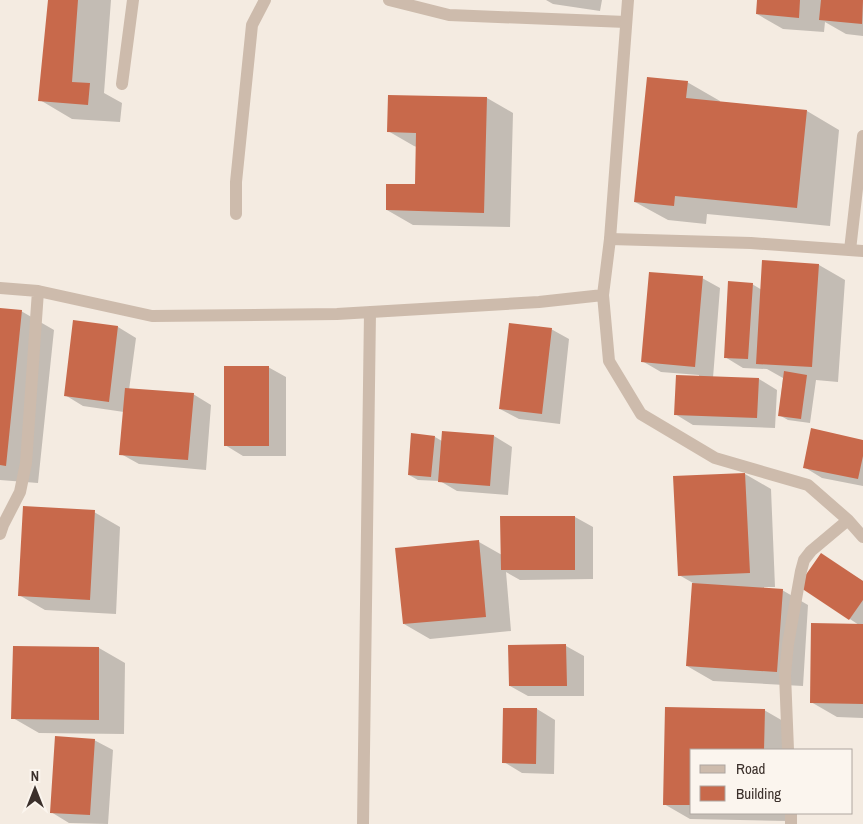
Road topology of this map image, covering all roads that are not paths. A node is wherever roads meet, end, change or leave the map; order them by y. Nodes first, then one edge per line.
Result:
1 (133, 0) edge
2 (265, 0) edge
3 (389, 0) edge
4 (628, 0) edge
5 (626, 22) junction
6 (122, 84) dead end
7 (863, 136) edge
8 (236, 214) dead end
9 (610, 239) junction
10 (857, 250) edge
11 (0, 288) edge
12 (38, 291) junction
13 (603, 295) junction
14 (370, 312) junction
15 (848, 520) junction
16 (0, 534) edge
17 (863, 537) edge
18 (788, 749) edge
19 (363, 824) edge

1 - 6 street
2 - 8 street
3 - 5 street
4 - 5 street
5 - 9 street
7 - 10 street
9 - 10 street
9 - 13 street
11 - 12 street
12 - 14 street
12 - 16 street
13 - 14 street
13 - 15 street
14 - 19 street
15 - 17 street
15 - 18 street

